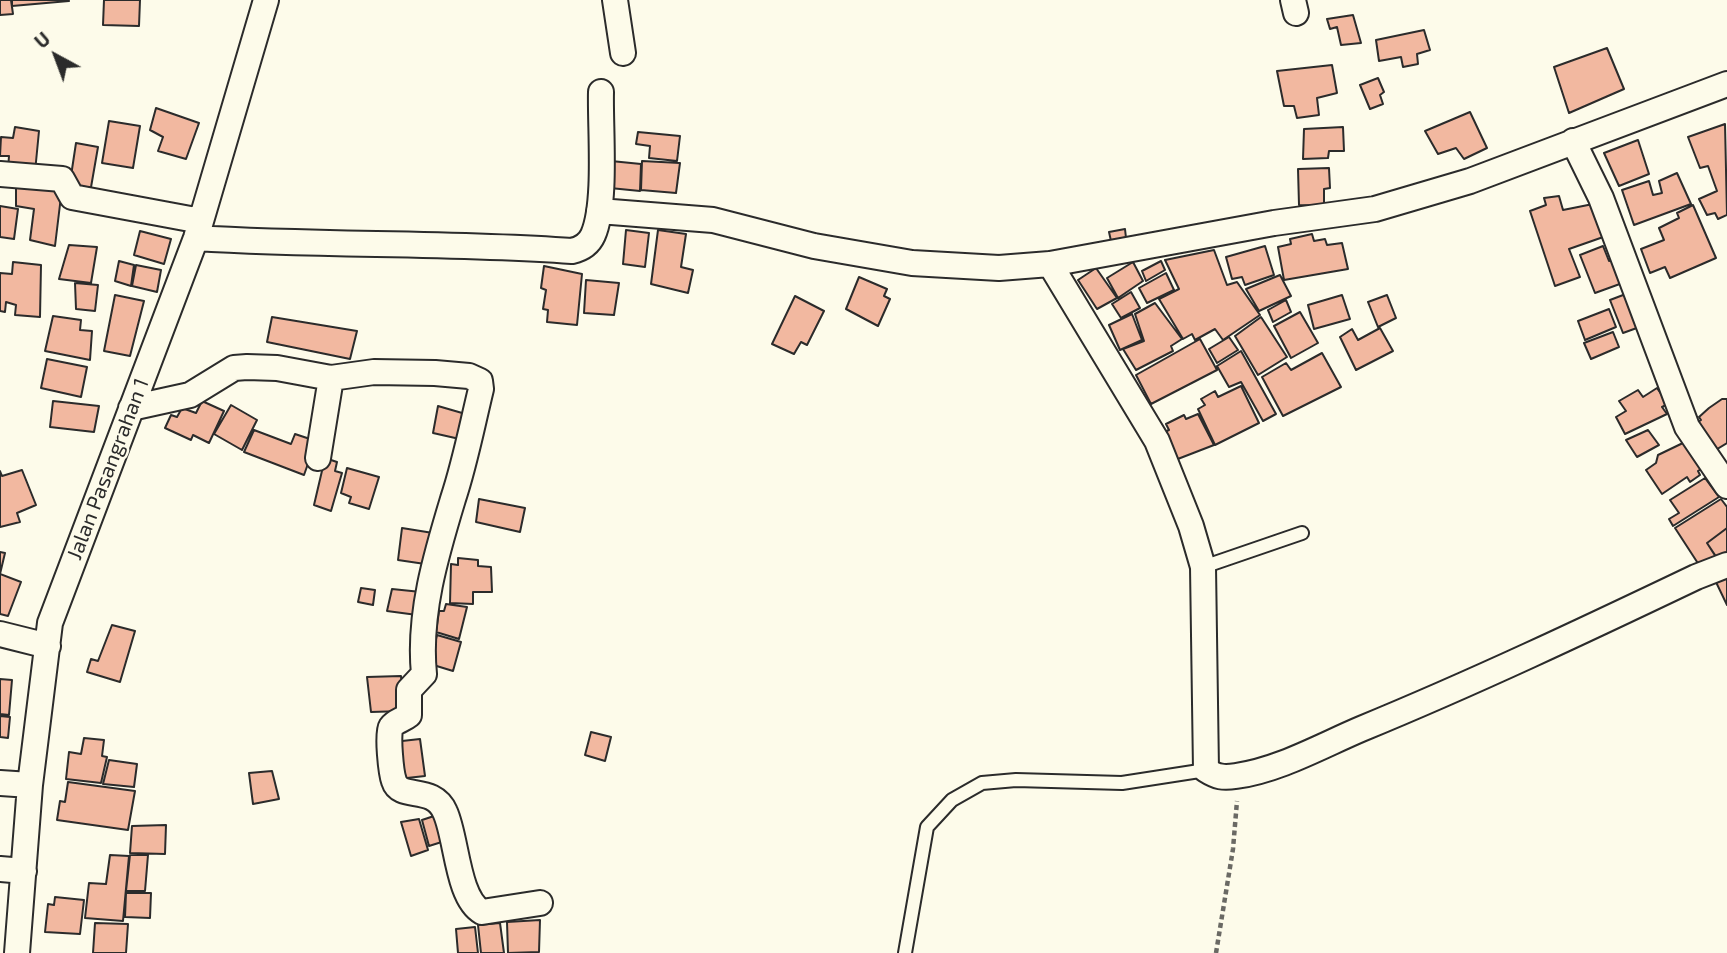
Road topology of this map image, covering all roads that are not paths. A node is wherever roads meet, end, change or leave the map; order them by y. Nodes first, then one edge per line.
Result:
1 (266, 0) edge
2 (615, 0) edge
3 (623, 53) dead end
4 (1727, 84) edge
5 (601, 92) dead end
6 (1573, 141) junction
7 (0, 174) edge
8 (599, 211) junction
9 (199, 230) junction
10 (1050, 264) junction
11 (331, 378) junction
12 (131, 408) junction
13 (318, 458) dead end
14 (1727, 486) edge
15 (1302, 533) dead end
16 (1727, 565) edge
17 (1203, 567) junction
18 (0, 634) edge
19 (48, 646) junction
20 (1206, 770) junction
21 (0, 783) edge
22 (30, 785) junction
23 (12, 870) edge
24 (540, 902) dead end
25 (17, 953) edge
26 (905, 953) edge

1 - 9 street, Jalan Pasangrahan 1
2 - 3 street
4 - 6 street
5 - 8 street
6 - 10 street
6 - 14 street
7 - 9 street
8 - 9 street
8 - 10 street
9 - 12 street, Jalan Pasangrahan 1
10 - 17 street
11 - 12 street
11 - 13 street
11 - 24 street
12 - 19 street, Jalan Pasangrahan 1
15 - 17 lane
16 - 20 street
17 - 20 street
18 - 19 street
19 - 22 street, Jalan Pasangrahan 1
20 - 26 lane
21 - 22 street
22 - 23 street, Jalan Pasangrahan 1
23 - 25 street, Jalan Pasangrahan 1

